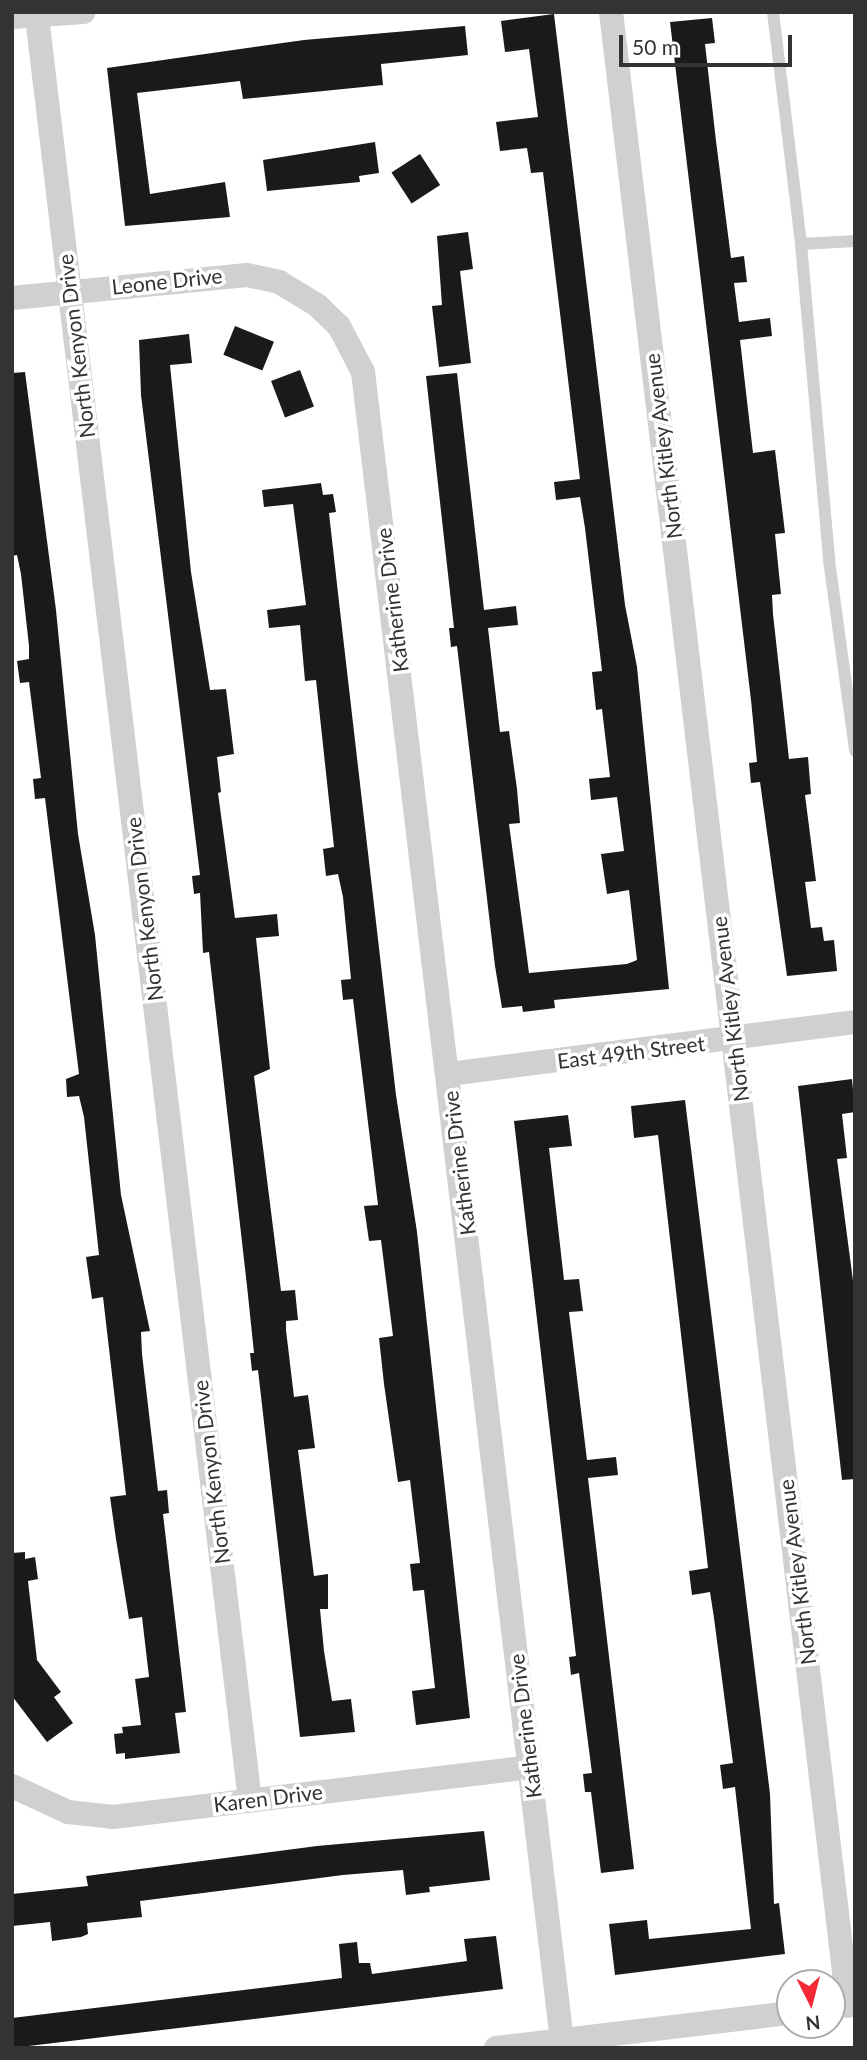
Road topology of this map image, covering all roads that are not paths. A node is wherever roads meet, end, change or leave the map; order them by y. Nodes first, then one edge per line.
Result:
1 (84, 12) edge
2 (611, 12) edge
3 (774, 12) edge
4 (12, 17) edge
5 (37, 17) junction
6 (855, 241) edge
7 (801, 244) junction
8 (70, 292) junction
9 (12, 298) edge
10 (315, 304) joint
11 (855, 751) edge
12 (855, 1022) edge
13 (733, 1040) junction
14 (449, 1074) junction
15 (530, 1767) junction
16 (12, 1786) edge
17 (250, 1800) junction
18 (841, 1969) edge
19 (776, 2015) edge
20 (562, 2040) junction
21 (496, 2048) edge

1 - 5 street
2 - 13 street, North Kitley Avenue
3 - 7 lane
4 - 5 street
5 - 8 street, North Kenyon Drive
6 - 7 lane
7 - 11 lane
8 - 9 street, Leone Drive
8 - 10 street, Leone Drive
8 - 17 street, North Kenyon Drive
10 - 14 street, Katherine Drive
12 - 13 street, East 49th Street
13 - 14 street, East 49th Street
13 - 18 street, North Kitley Avenue
14 - 15 street, Katherine Drive
15 - 17 street, Karen Drive
15 - 20 street, Katherine Drive
16 - 17 street, Karen Drive
19 - 20 street
20 - 21 street

